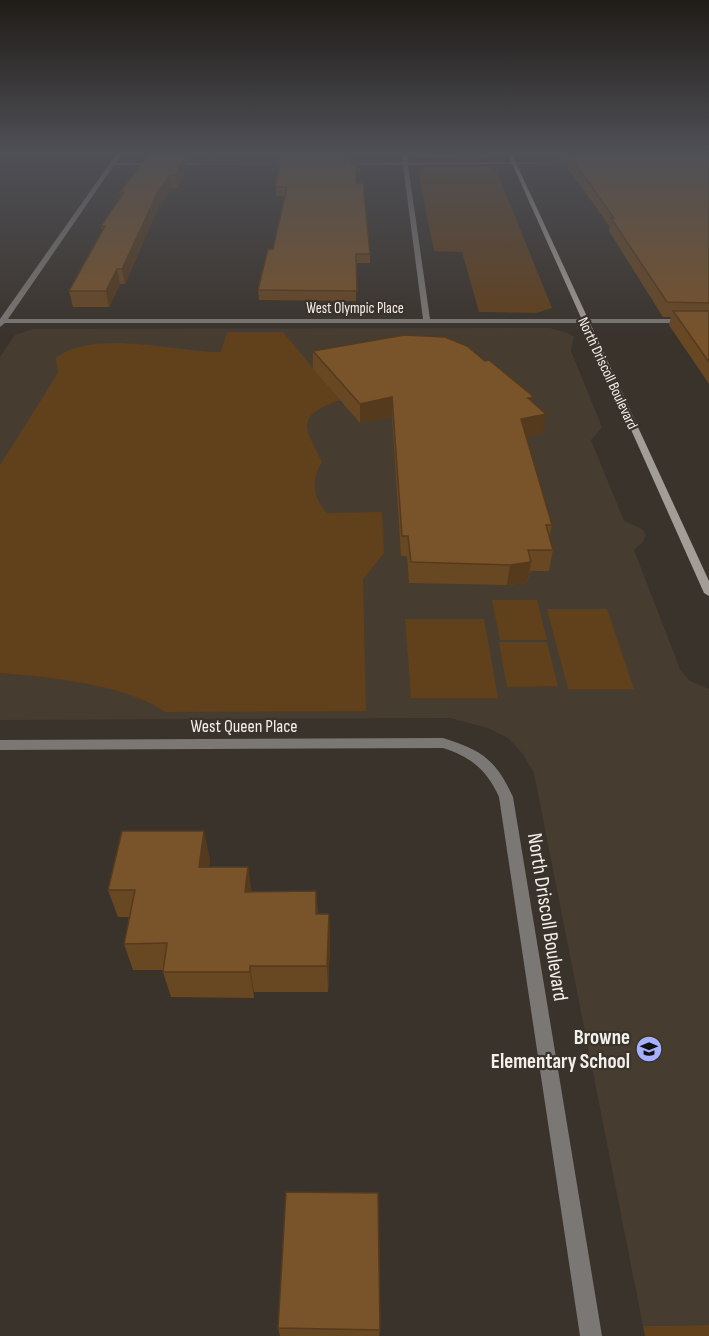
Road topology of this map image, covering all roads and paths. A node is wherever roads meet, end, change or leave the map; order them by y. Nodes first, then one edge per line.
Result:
1 (78, 214) edge
2 (413, 214) edge
3 (536, 214) edge
4 (427, 321) junction
5 (709, 321) edge
6 (1, 322) edge
7 (584, 322) junction
8 (709, 593) edge
9 (0, 745) edge
10 (485, 760) joint
11 (591, 1336) edge

1 - 6 street
2 - 4 street
3 - 7 main road, North Driscoll Boulevard
4 - 6 street, West Olympic Place
4 - 7 street, West Olympic Place
5 - 7 street, West Olympic Place
7 - 8 main road, North Driscoll Boulevard
9 - 10 street, West Queen Place
10 - 11 street, North Driscoll Boulevard

